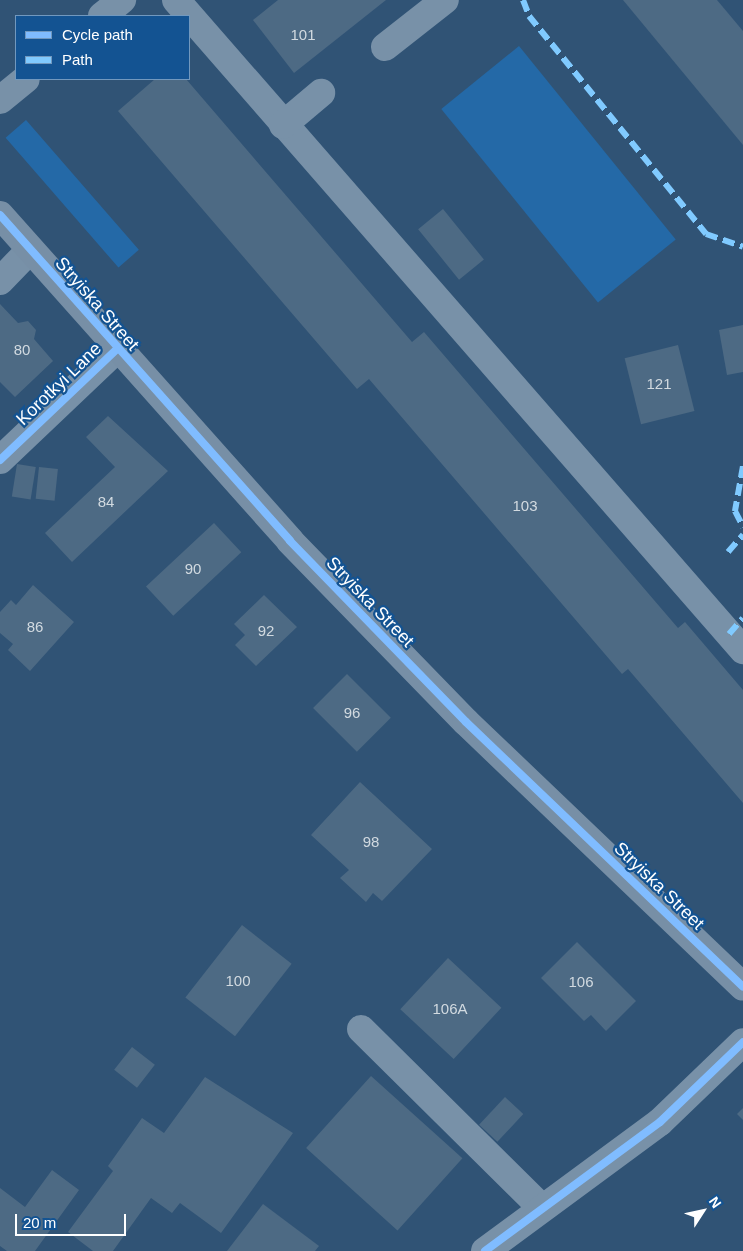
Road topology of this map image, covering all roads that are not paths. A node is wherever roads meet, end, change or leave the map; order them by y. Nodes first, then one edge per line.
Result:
1 (122, 0) edge
2 (176, 0) edge
3 (445, 0) edge
4 (103, 15) edge
5 (189, 15) edge
6 (190, 16) edge
7 (385, 47) dead end
8 (25, 80) edge
9 (321, 93) dead end
10 (0, 100) edge
11 (283, 125) junction
12 (0, 215) edge
13 (30, 250) junction
14 (0, 281) edge
15 (116, 350) junction
16 (0, 460) edge
17 (743, 650) edge
18 (743, 987) edge
19 (361, 1029) dead end
20 (743, 1042) edge
21 (540, 1206) junction
22 (485, 1251) edge

1 - 4 street
2 - 5 street
3 - 7 street
6 - 11 street
8 - 10 street
9 - 11 street
11 - 17 street
12 - 13 main road, Stryiska Street
13 - 14 street
13 - 15 main road, Stryiska Street
15 - 16 street, Korotkyi Lane
15 - 18 main road, Stryiska Street
19 - 21 street
20 - 21 street
21 - 22 street

